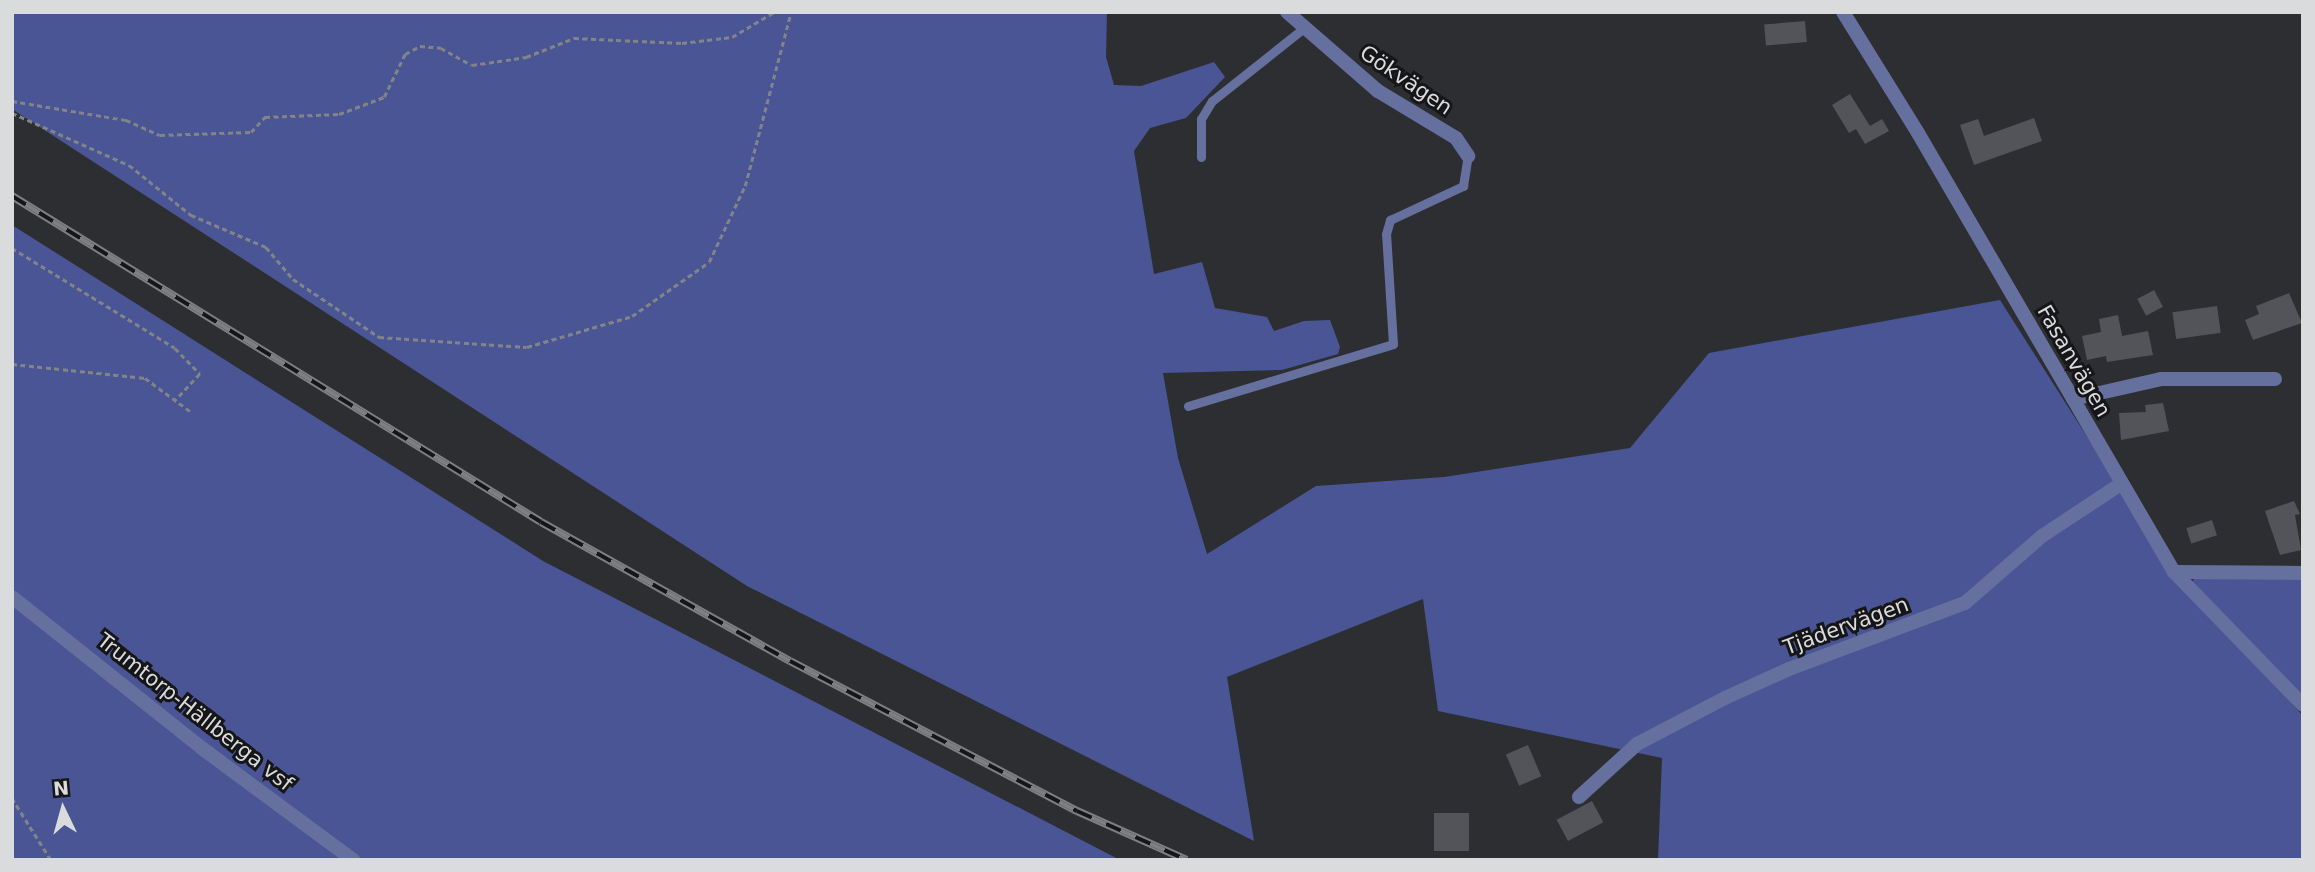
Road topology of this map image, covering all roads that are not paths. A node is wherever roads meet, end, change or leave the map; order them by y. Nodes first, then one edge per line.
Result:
1 (1287, 12) edge
2 (1843, 12) edge
3 (1305, 27) junction
4 (1468, 156) joint
5 (1201, 157) dead end
6 (2275, 379) dead end
7 (2073, 399) junction
8 (1188, 406) dead end
9 (2122, 484) junction
10 (2175, 572) junction
11 (2303, 573) edge
12 (12, 597) edge
13 (2303, 705) edge
14 (1579, 797) dead end
15 (353, 860) edge

1 - 3 street, Gökvägen
2 - 7 street, Fasanvägen
3 - 4 street, Gökvägen
3 - 5 lane
4 - 8 lane
6 - 7 street
7 - 9 street, Fasanvägen
9 - 10 street, Fasanvägen
9 - 14 street, Tjädervägen
10 - 11 street
10 - 13 street, Fasanvägen
12 - 15 street, Trumtorp-Hällberga vsf

